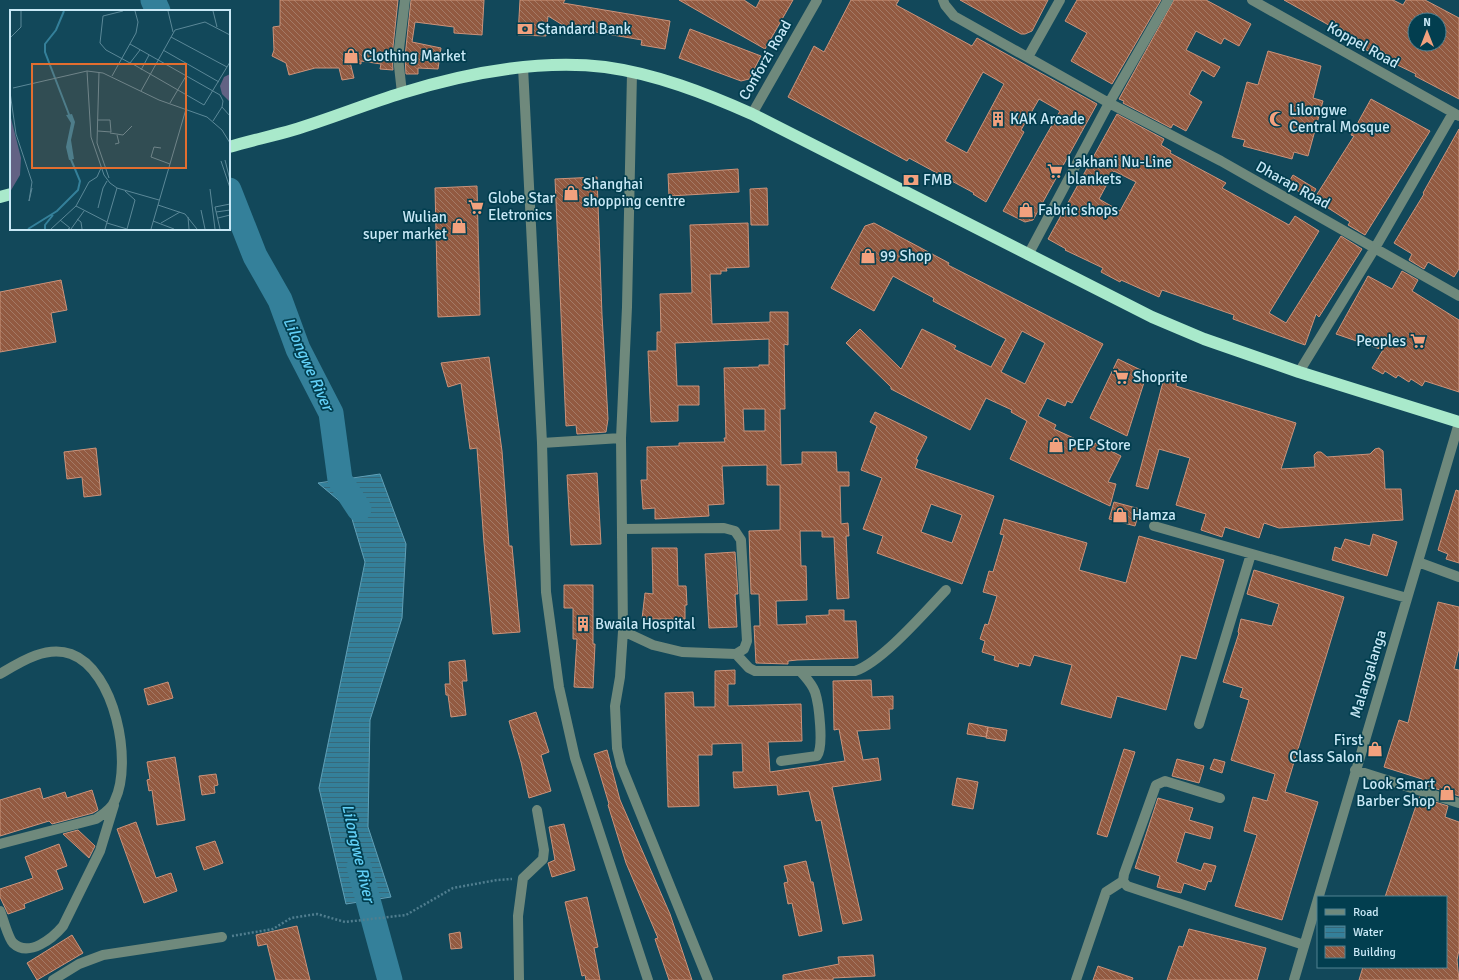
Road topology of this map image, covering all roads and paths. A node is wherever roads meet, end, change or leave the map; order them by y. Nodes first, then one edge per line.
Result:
1 (405, 0) edge
2 (817, 0) edge
3 (943, 0) edge
4 (1060, 0) edge
5 (1168, 0) edge
6 (1252, 0) edge
7 (1028, 57) junction
8 (523, 67) junction
9 (632, 73) junction
10 (402, 93) junction
11 (1110, 103) junction
12 (752, 114) junction
13 (1456, 114) edge
14 (230, 147) edge
15 (10, 194) edge
16 (0, 196) edge
17 (1375, 248) junction
18 (1028, 255) junction
19 (1459, 296) edge
20 (1299, 372) junction
21 (1459, 423) edge
22 (621, 438) junction
23 (542, 443) junction
24 (1154, 526) dead end
25 (622, 529) junction
26 (1252, 554) junction
27 (1418, 562) junction
28 (1459, 577) edge
29 (946, 590) dead end
30 (1407, 598) junction
31 (623, 631) junction
32 (736, 654) junction
33 (801, 672) junction
34 (0, 674) edge
35 (1200, 724) dead end
36 (781, 761) dead end
37 (1355, 770) junction
38 (1220, 798) dead end
39 (115, 802) junction
40 (1459, 803) edge
41 (537, 810) dead end
42 (0, 844) edge
43 (523, 878) junction
44 (1123, 881) junction
45 (1318, 896) edge
46 (1317, 900) edge
47 (0, 911) edge
48 (222, 937) joint
49 (1304, 945) junction
50 (53, 980) edge
51 (519, 980) edge
52 (648, 980) edge
53 (708, 980) edge
54 (1076, 980) edge
55 (1294, 980) edge

1 - 10 street
2 - 12 street, Conforzi Road
3 - 7 street, Dharap Road
4 - 7 street
5 - 11 street
6 - 13 street, Koppel Road
7 - 11 street, Dharap Road
8 - 9 highway
8 - 10 highway
8 - 23 street
9 - 12 highway
9 - 22 street
10 - 14 highway
11 - 17 street, Dharap Road
11 - 18 street
12 - 18 highway
13 - 17 street
15 - 16 highway
17 - 19 street, Dharap Road
17 - 20 street
18 - 20 highway
20 - 21 highway
21 - 27 street, Malangalanga
22 - 23 street
22 - 25 street
23 - 52 street
24 - 26 street
25 - 31 street
25 - 32 street
26 - 30 street
26 - 35 street
27 - 28 street
27 - 30 street, Malangalanga
29 - 33 street
30 - 37 street, Malangalanga
31 - 32 street
31 - 53 street
32 - 33 street
33 - 36 street
34 - 39 street
37 - 40 street
37 - 45 street, Malangalanga
38 - 44 street
39 - 42 street
39 - 47 street
41 - 43 street
43 - 48 path
43 - 51 street
44 - 49 street
44 - 54 street
46 - 49 street, Malangalanga
48 - 50 street
49 - 55 street, Malangalanga

